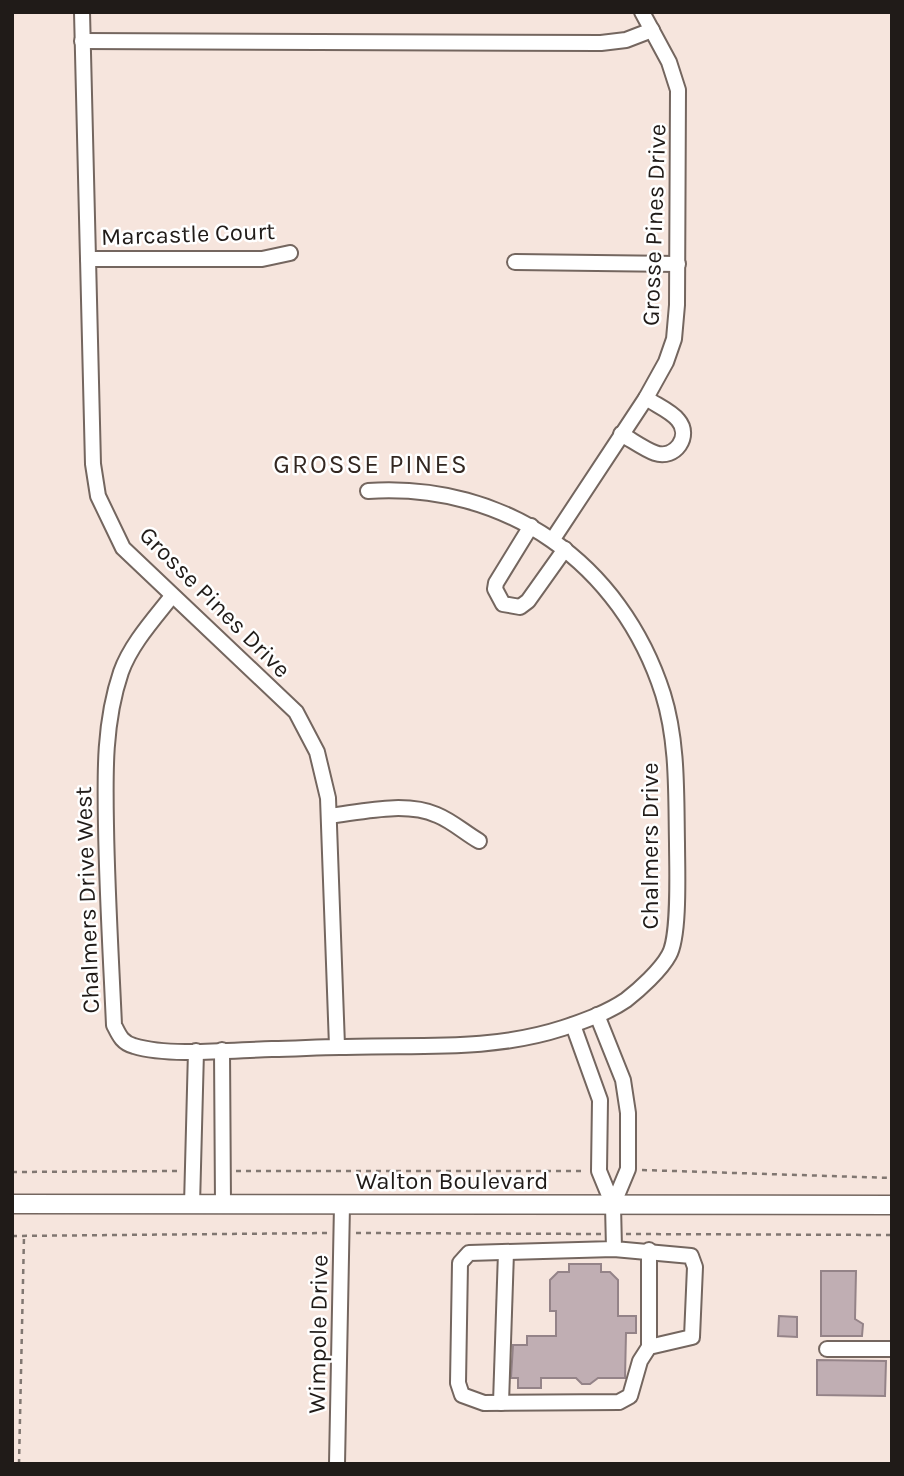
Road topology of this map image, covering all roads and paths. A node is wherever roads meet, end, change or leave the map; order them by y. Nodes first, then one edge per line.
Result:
1 (82, 12) edge
2 (642, 12) edge
3 (652, 30) junction
4 (82, 41) junction
5 (290, 253) dead end
6 (88, 259) junction
7 (514, 262) dead end
8 (678, 264) junction
9 (646, 398) junction
10 (621, 434) junction
11 (368, 491) dead end
12 (531, 526) junction
13 (553, 538) junction
14 (565, 549) junction
15 (172, 596) junction
16 (329, 816) junction
17 (479, 841) dead end
18 (586, 1020) junction
19 (337, 1046) junction
20 (222, 1050) junction
21 (196, 1051) junction
22 (628, 1169) junction
23 (193, 1171) junction
24 (223, 1171) junction
25 (599, 1171) junction
26 (12, 1172) edge
27 (892, 1178) edge
28 (12, 1204) edge
29 (192, 1205) junction
30 (223, 1205) junction
31 (342, 1205) junction
32 (613, 1205) junction
33 (892, 1205) edge
34 (342, 1233) junction
35 (614, 1234) junction
36 (892, 1235) edge
37 (12, 1236) edge
38 (24, 1236) junction
39 (614, 1249) junction
40 (649, 1250) junction
41 (506, 1252) junction
42 (649, 1347) junction
43 (827, 1349) dead end
44 (892, 1349) edge
45 (501, 1403) junction
46 (19, 1464) edge
47 (337, 1464) edge

1 - 4 street, Grosse Pines Drive
2 - 3 street, Grosse Pines Drive
3 - 4 street
3 - 8 street, Grosse Pines Drive
4 - 6 street, Grosse Pines Drive
5 - 6 street, Marcastle Court
6 - 15 street, Grosse Pines Drive
7 - 8 street
8 - 9 street, Grosse Pines Drive
9 - 10 street, Grosse Pines Drive
9 - 10 street
10 - 13 street, Grosse Pines Drive
11 - 12 street, Chalmers Drive
12 - 13 street, Chalmers Drive
12 - 14 street
13 - 14 street, Chalmers Drive
14 - 18 street, Chalmers Drive
15 - 16 street, Grosse Pines Drive
15 - 21 street, Chalmers Drive West
16 - 17 street
16 - 19 street, Grosse Pines Drive
18 - 19 street, Chalmers Drive West
18 - 22 street
18 - 25 street
19 - 20 street, Chalmers Drive West
20 - 21 street, Chalmers Drive West
20 - 24 street
21 - 23 street
22 - 27 path
22 - 32 street
23 - 26 path
23 - 29 street
24 - 25 path
24 - 30 street
25 - 32 street
28 - 29 main road, Walton Boulevard
29 - 30 main road, Walton Boulevard
30 - 31 main road, Walton Boulevard
31 - 32 main road, Walton Boulevard
31 - 34 street, Wimpole Drive
32 - 33 main road, Walton Boulevard
32 - 35 street
34 - 35 path
34 - 38 path
34 - 47 street, Wimpole Drive
35 - 36 path
35 - 39 street
37 - 38 path
38 - 46 path
39 - 40 street
39 - 41 street
40 - 42 street
40 - 42 street
41 - 45 street
41 - 45 street
42 - 45 street
43 - 44 street

